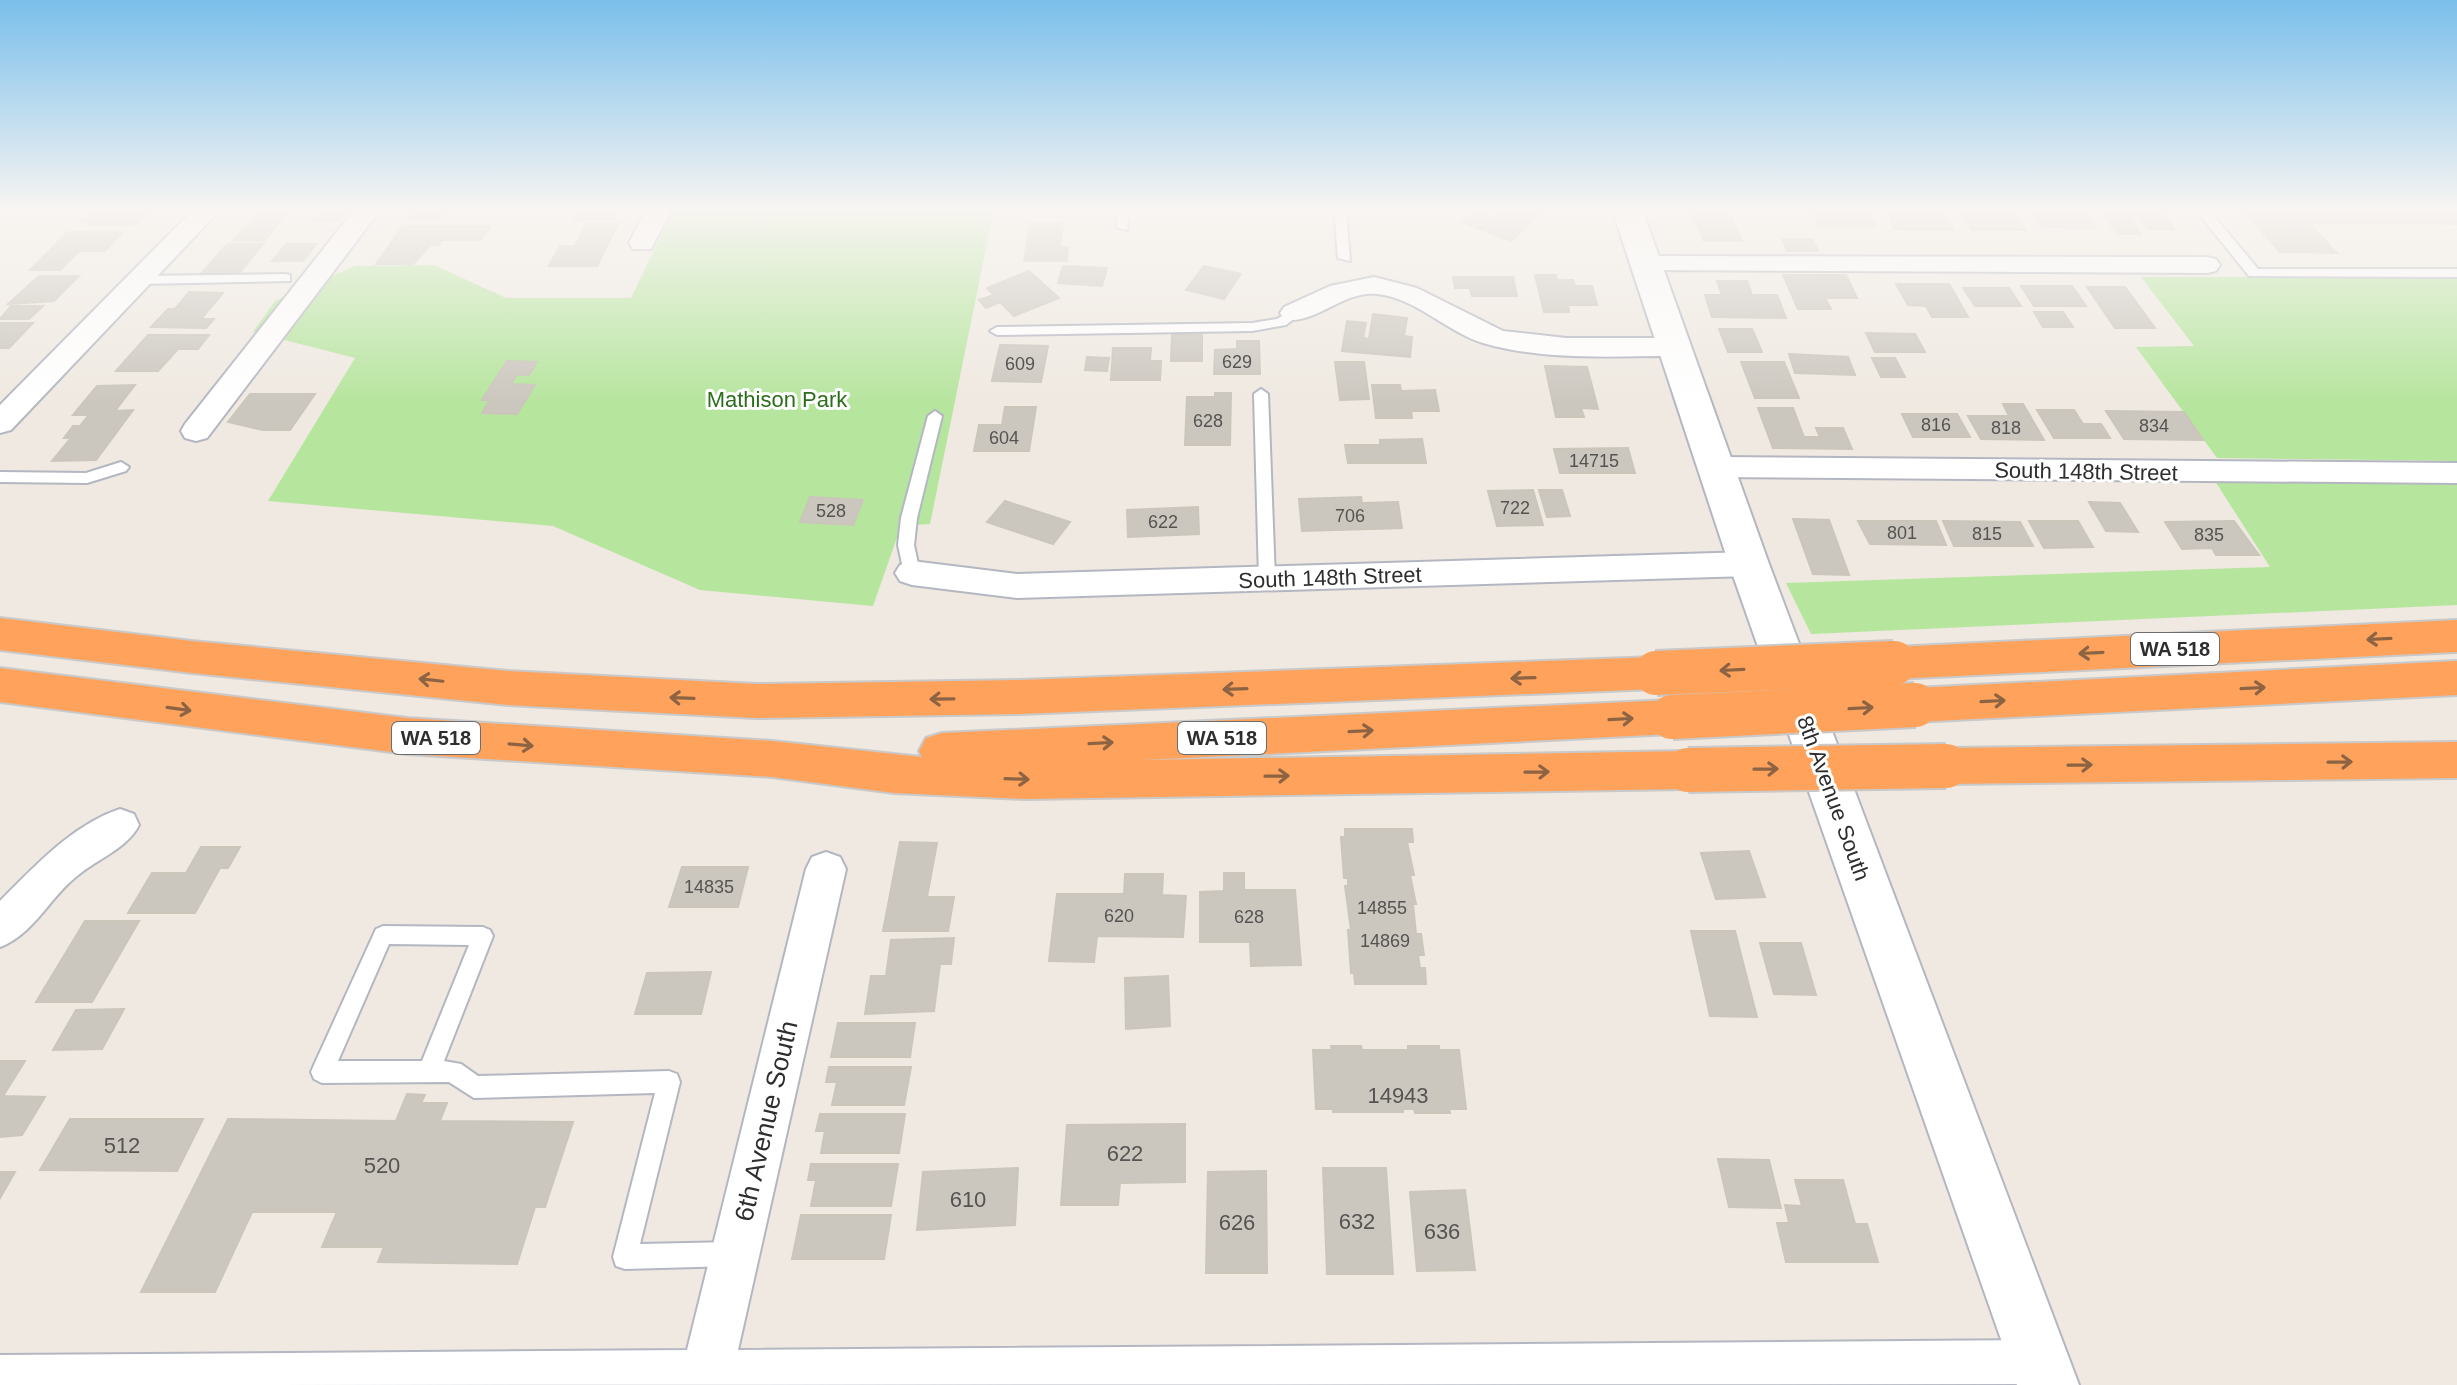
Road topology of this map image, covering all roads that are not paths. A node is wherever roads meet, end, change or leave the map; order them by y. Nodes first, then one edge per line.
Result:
1 (146, 274) edge
2 (318, 274) edge
3 (1649, 274) edge
4 (285, 278) dead end
5 (140, 280) junction
6 (1294, 313) joint
7 (997, 331) dead end
8 (1674, 347) junction
9 (1261, 394) dead end
10 (935, 416) dead end
11 (0, 423) edge
12 (196, 431) dead end
13 (121, 467) dead end
14 (1716, 467) junction
15 (2457, 473) edge
16 (0, 477) edge
17 (1749, 564) junction
18 (912, 573) joint
19 (1267, 579) junction
20 (0, 610) edge
21 (0, 634) edge
22 (2457, 636) edge
23 (192, 657) junction
24 (2457, 678) edge
25 (0, 685) edge
26 (102, 698) junction
27 (0, 706) edge
28 (772, 759) junction
29 (2457, 760) edge
30 (120, 825) dead end
31 (826, 869) dead end
32 (0, 929) edge
33 (429, 1071) junction
34 (735, 1254) junction
35 (707, 1374) junction
36 (2044, 1375) edge
37 (0, 1381) edge
38 (212, 1381) edge

1 - 5 street
2 - 12 street
3 - 8 street, 8th Avenue South
4 - 5 lane
5 - 11 street
6 - 7 lane
6 - 8 street
8 - 14 street, 8th Avenue South
9 - 19 lane
10 - 18 lane
13 - 16 lane
14 - 15 street, South 148th Street
14 - 17 street, 8th Avenue South
17 - 19 street, South 148th Street
17 - 36 street, 8th Avenue South
18 - 19 street, South 148th Street
20 - 23 highway
21 - 23 highway, WA 518
22 -> 23 highway, WA 518, bridge
28 -> 24 highway, WA 518, bridge
25 - 26 highway, WA 518
26 - 27 highway
26 -> 28 highway, WA 518
28 -> 29 highway, bridge
30 - 32 street
31 - 34 street, 6th Avenue South
33 - 33 lane
33 - 34 lane
34 - 35 street, 6th Avenue South
35 - 36 street
35 - 38 street
37 - 38 street

